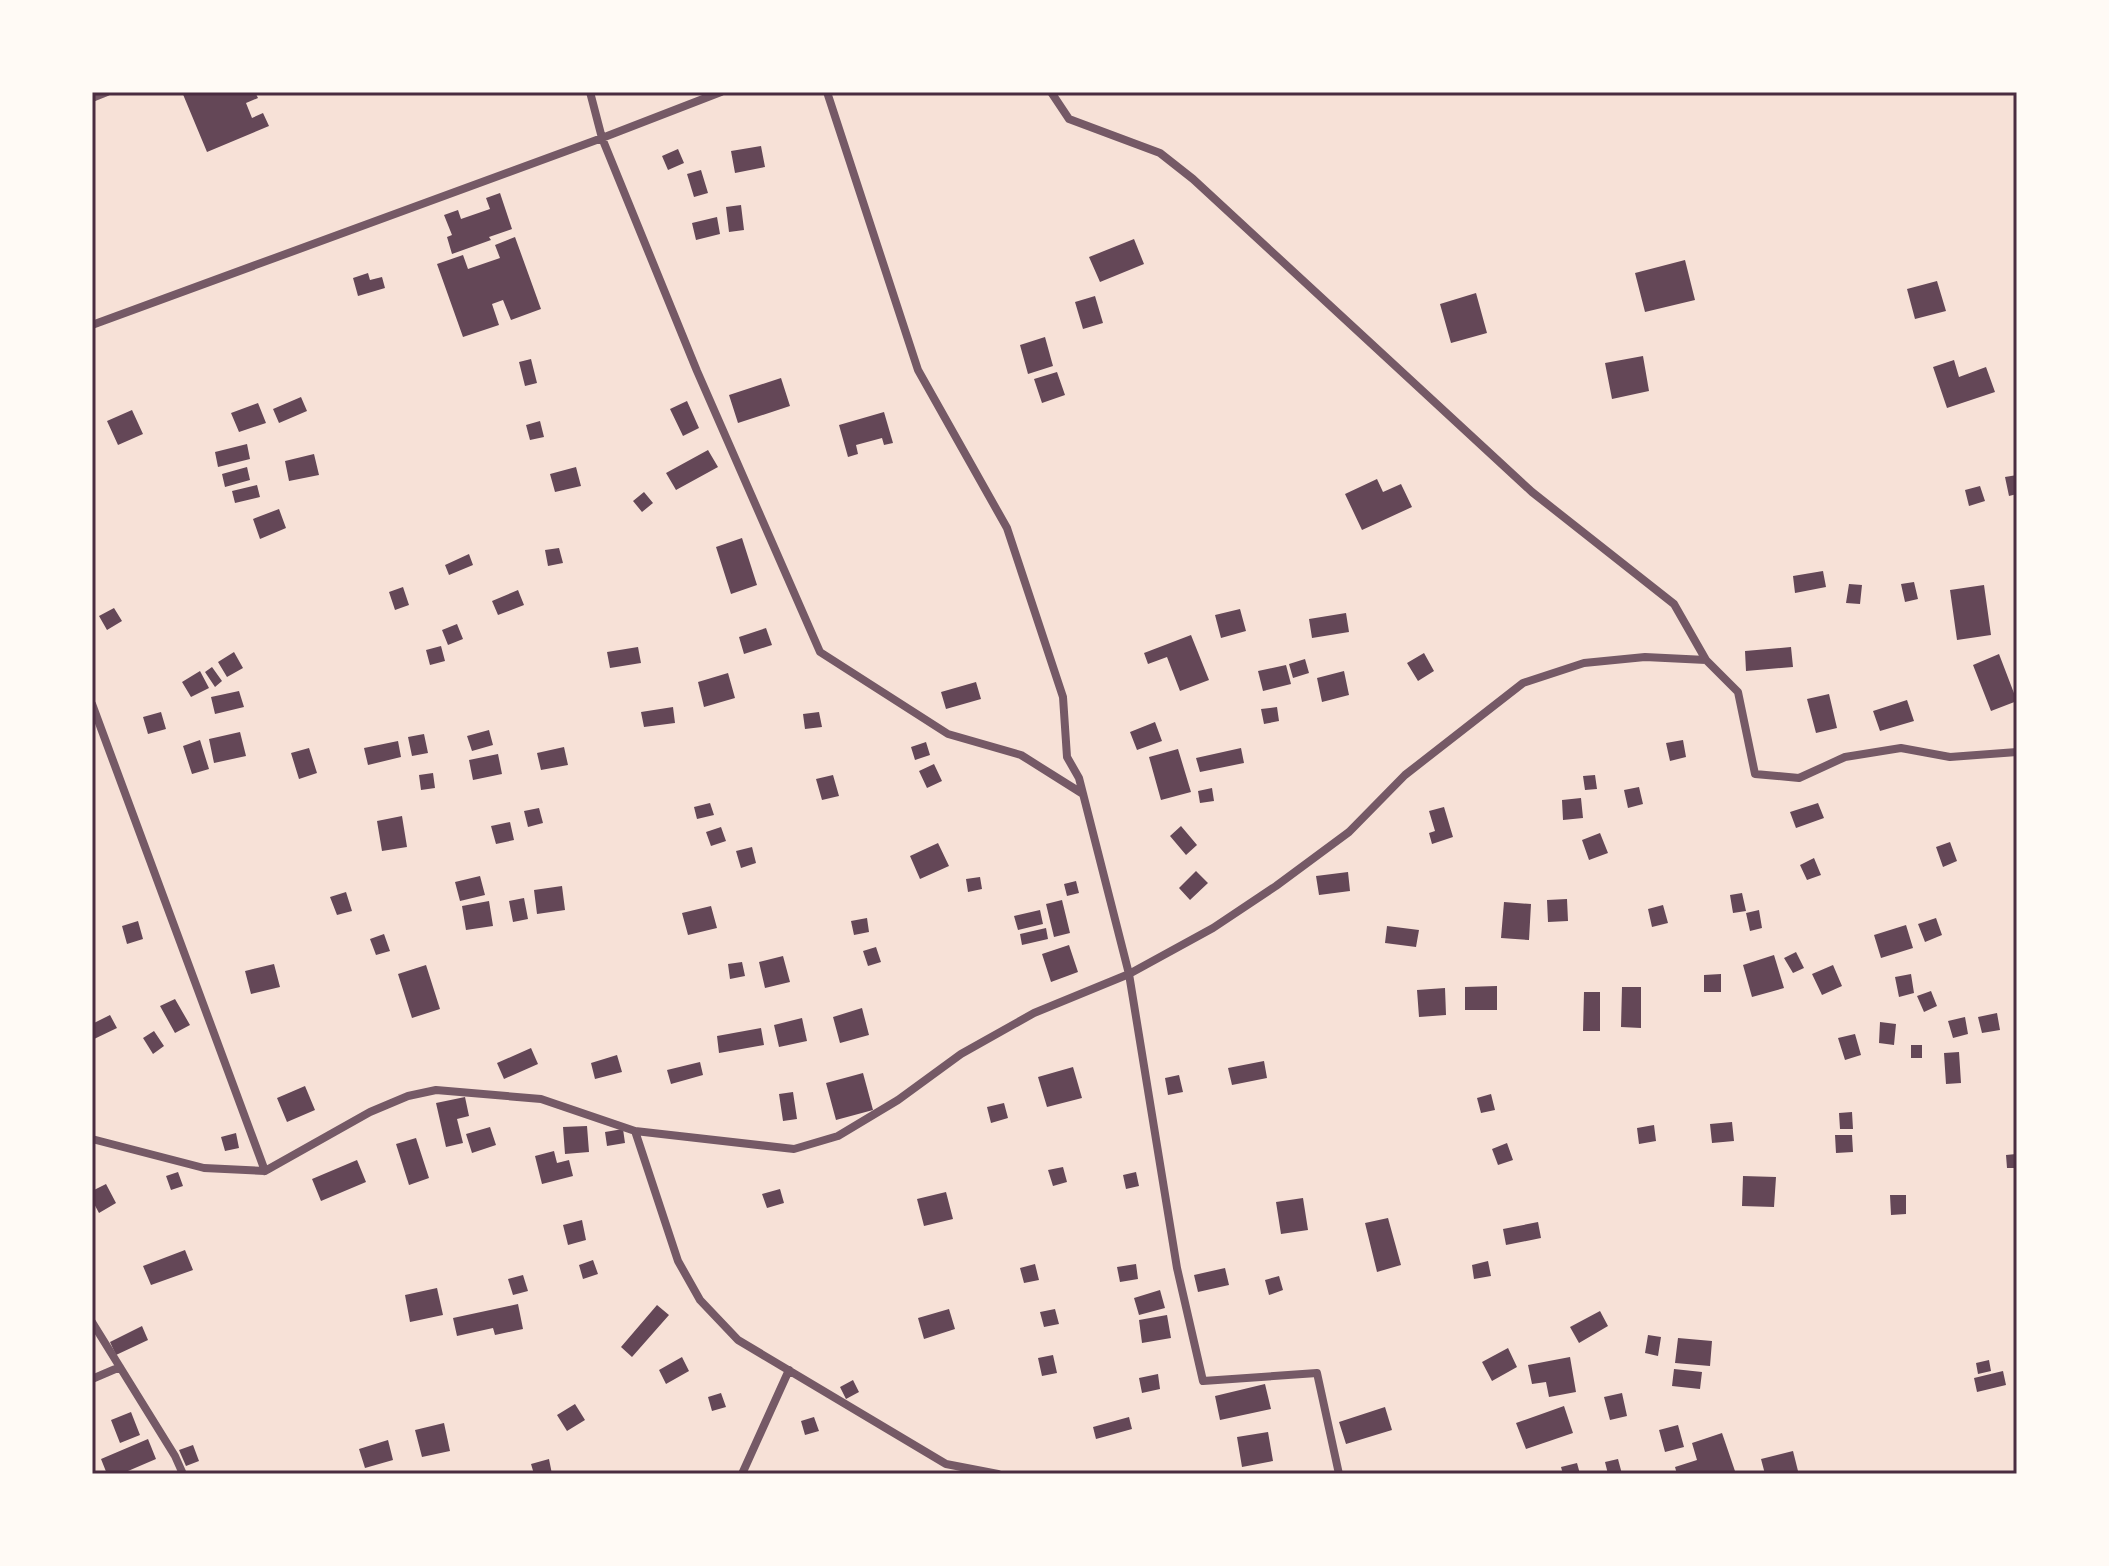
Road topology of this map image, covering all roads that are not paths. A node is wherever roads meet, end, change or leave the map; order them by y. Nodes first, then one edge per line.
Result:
1 (107, 92) edge
2 (590, 92) edge
3 (721, 92) edge
4 (827, 92) edge
5 (1051, 92) edge
6 (92, 98) edge
7 (602, 138) junction
8 (92, 325) edge
9 (1706, 660) junction
10 (92, 704) edge
11 (2017, 752) edge
12 (1083, 794) junction
13 (1129, 974) junction
14 (635, 1131) junction
15 (92, 1139) edge
16 (265, 1171) junction
17 (92, 1322) edge
18 (120, 1367) junction
19 (789, 1370) junction
20 (92, 1379) edge
21 (183, 1474) edge
22 (742, 1474) edge
23 (998, 1474) edge
24 (1339, 1474) edge

1 - 6 street
2 - 7 street
3 - 7 street
4 - 12 street
5 - 9 street
7 - 8 street
7 - 12 street
9 - 11 street
9 - 13 street
10 - 16 street
12 - 13 street
13 - 14 street
13 - 24 street
14 - 16 street
14 - 19 street
15 - 16 street
17 - 18 street
18 - 20 street
18 - 21 street
19 - 22 street
19 - 23 street

